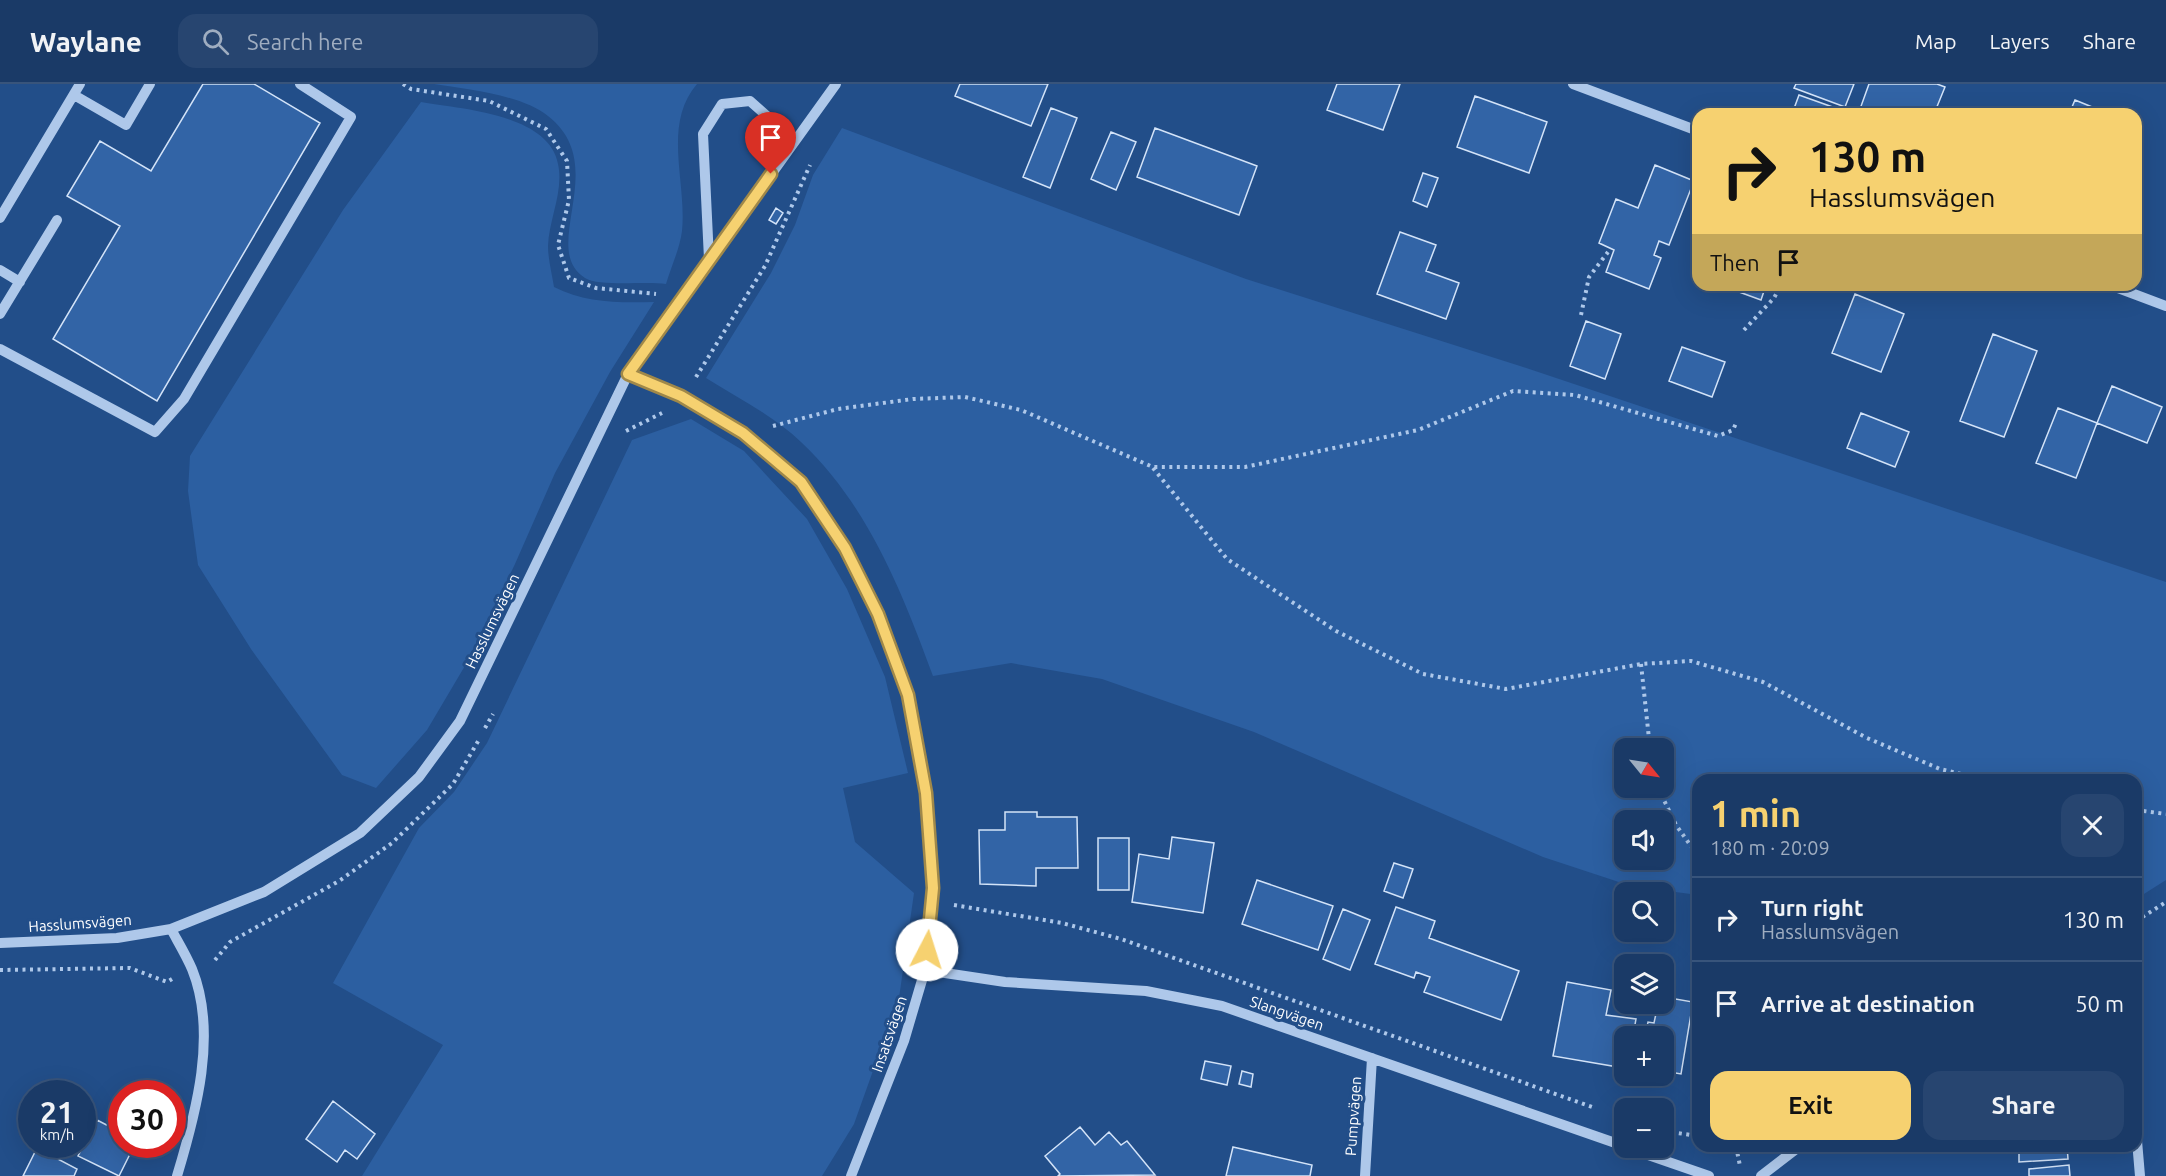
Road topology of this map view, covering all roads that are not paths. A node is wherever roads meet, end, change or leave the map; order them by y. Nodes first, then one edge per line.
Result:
1 (80, 84) edge
2 (150, 84) edge
3 (300, 84) edge
4 (836, 84) edge
5 (1573, 84) edge
6 (74, 95) junction
7 (1692, 129) edge
8 (783, 157) junction
9 (4, 203) edge
10 (0, 218) edge
11 (57, 220) dead end
12 (709, 259) junction
13 (0, 270) edge
14 (20, 282) junction
15 (2126, 291) edge
16 (2166, 306) edge
17 (0, 314) edge
18 (0, 349) edge
19 (628, 374) junction
20 (171, 928) junction
21 (0, 942) edge
22 (925, 970) junction
23 (1372, 1058) junction
24 (1614, 1143) edge
25 (1792, 1152) edge
26 (2138, 1152) edge
27 (1657, 1158) edge
28 (177, 1176) edge
29 (853, 1176) edge
30 (1365, 1176) edge
31 (1709, 1176) edge
32 (1761, 1176) edge
33 (2140, 1176) edge

1 - 6 street
2 - 6 street
3 - 18 street
4 - 8 street, Hasslumsvägen
5 - 7 street
6 - 9 street
8 - 12 street, Hasslumsvägen
8 - 12 street
9 - 10 street
11 - 14 street
12 - 19 street, Hasslumsvägen
13 - 14 street
14 - 17 street
15 - 16 street
19 - 20 street, Hasslumsvägen
19 - 22 street, Insatsvägen
20 - 21 street, Hasslumsvägen
20 - 28 street
22 - 23 street, Slangvägen
22 - 29 street, Insatsvägen
23 - 24 street, Slangvägen
23 - 30 street, Pumpvägen
25 - 32 street
26 - 33 street
27 - 31 street, Slangvägen

